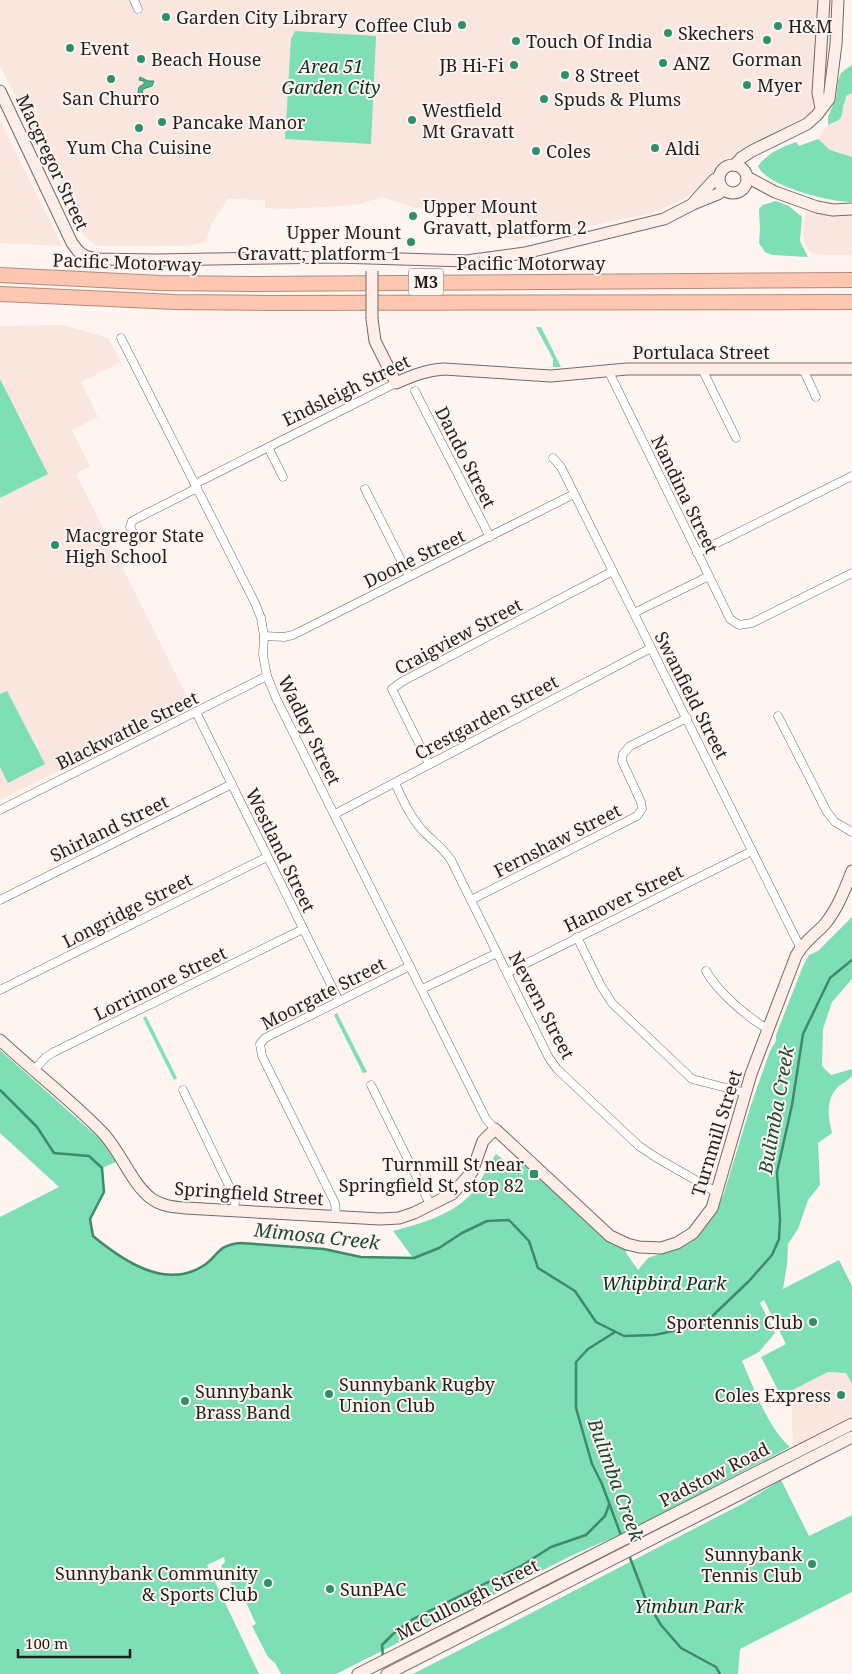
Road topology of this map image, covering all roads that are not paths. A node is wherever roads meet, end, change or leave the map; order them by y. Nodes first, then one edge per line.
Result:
1 (134, 0) edge
2 (824, 0) edge
3 (838, 0) edge
4 (138, 9) dead end
5 (0, 91) edge
6 (821, 108) junction
7 (760, 148) junction
8 (735, 165) junction
9 (719, 177) junction
10 (746, 178) junction
11 (723, 190) junction
12 (693, 204) junction
13 (852, 209) edge
14 (372, 258) junction
15 (0, 275) edge
16 (852, 280) edge
17 (0, 294) edge
18 (852, 302) edge
19 (121, 338) dead end
20 (702, 369) junction
21 (803, 369) junction
22 (852, 369) edge
23 (608, 370) junction
24 (551, 376) joint
25 (396, 383) junction
26 (415, 391) dead end
27 (816, 398) dead end
28 (736, 438) dead end
29 (268, 447) junction
30 (553, 458) dead end
31 (852, 476) edge
32 (283, 477) dead end
33 (196, 486) junction
34 (365, 489) dead end
35 (574, 494) junction
36 (490, 537) junction
37 (137, 540) dead end
38 (697, 553) junction
39 (613, 572) junction
40 (852, 573) edge
41 (409, 576) junction
42 (709, 576) junction
43 (634, 613) junction
44 (264, 636) junction
45 (651, 648) junction
46 (267, 676) junction
47 (196, 712) junction
48 (778, 716) dead end
49 (687, 718) junction
50 (429, 764) junction
51 (396, 783) junction
52 (232, 784) junction
53 (0, 810) edge
54 (335, 814) junction
55 (852, 832) edge
56 (752, 851) junction
57 (268, 857) junction
58 (852, 871) edge
59 (0, 900) edge
60 (471, 900) junction
61 (303, 929) junction
62 (577, 937) junction
63 (800, 948) junction
64 (496, 953) junction
65 (410, 966) junction
66 (706, 970) dead end
67 (507, 972) junction
68 (422, 989) junction
69 (0, 990) edge
70 (339, 1001) junction
71 (768, 1029) junction
72 (0, 1040) edge
73 (35, 1070) junction
74 (371, 1085) dead end
75 (183, 1090) dead end
76 (746, 1093) junction
77 (494, 1129) junction
78 (718, 1193) junction
79 (431, 1206) junction
80 (234, 1210) junction
81 (336, 1216) junction
82 (852, 1424) edge
83 (852, 1437) edge
84 (591, 1555) joint
85 (598, 1567) joint
86 (388, 1673) edge
87 (358, 1674) edge

1 - 4 street
2 - 6 street
3 - 6 street
5 - 14 street, Macgregor Street
6 - 7 street
7 - 8 street
7 - 10 street
8 - 9 street
8 - 10 street
9 - 11 street
9 - 12 street, Macgregor Street
10 - 11 street
10 - 13 street
11 - 12 street, Macgregor Street
12 - 14 street, Macgregor Street
14 - 25 street, bridge
15 - 16 highway, Pacific Motorway / M3
17 - 18 highway, M3
19 - 33 street, Wadley Street
20 - 21 street, Portulaca Street
20 - 23 street, Portulaca Street
20 - 28 street
21 - 22 street, Portulaca Street
21 - 27 street
23 - 24 street, Portulaca Street
23 - 38 street, Nandina Street
24 - 25 street, Endsleigh Street
25 - 29 street, Endsleigh Street
26 - 36 street, Dando Street
29 - 32 street
29 - 33 street, Endsleigh Street
30 - 35 street, Swanfield Street
31 - 38 street
33 - 37 street, Endsleigh Street
33 - 44 street, Wadley Street
34 - 41 street
35 - 36 street, Doone Street
35 - 39 street, Swanfield Street
36 - 41 street, Doone Street
38 - 42 street, Nandina Street
39 - 43 street, Swanfield Street
39 - 50 street, Craigview Street
40 - 42 street, Nandina Street
41 - 44 street, Doone Street
42 - 43 street
43 - 45 street, Swanfield Street
44 - 46 street, Wadley Street
45 - 49 street, Swanfield Street
45 - 50 street, Crestgarden Street
46 - 47 street, Blackwattle Street
46 - 54 street, Wadley Street
47 - 52 street, Westland Street
47 - 53 street, Blackwattle Street
48 - 55 street
49 - 56 street, Swanfield Street
49 - 60 street, Fernshaw Street
50 - 51 street, Crestgarden Street
51 - 54 street, Crestgarden Street
51 - 60 street, Nevern Street
52 - 57 street, Westland Street
52 - 59 street, Shirland Street
54 - 65 street, Wadley Street
56 - 62 street, Hanover Street
56 - 63 street, Swanfield Street
57 - 61 street, Westland Street
57 - 69 street, Longridge Street
58 - 63 street
60 - 64 street, Nevern Street
61 - 70 street, Westland Street
61 - 73 street, Lorrimore Street
62 - 67 street, Hanover Street
62 - 76 street
63 - 71 street, Turnmill Street
64 - 67 street, Nevern Street
64 - 68 street
65 - 68 street, Wadley Street
65 - 70 street, Moorgate Street
66 - 71 street
67 - 78 street, Nevern Street
68 - 77 street, Wadley Street
70 - 81 street, Moorgate Street
71 - 76 street, Turnmill Street
72 - 73 street, Springfield Street
73 - 80 street, Springfield Street
74 - 79 street
75 - 80 street
76 - 78 street, Turnmill Street
77 - 78 street, Turnmill Street
77 - 79 street, Springfield Street
79 - 81 street, Springfield Street
80 - 81 street, Springfield Street
82 - 84 street, Padstow Road
83 - 85 street, Padstow Road
84 - 87 street, McCullough Street
85 - 86 street, McCullough Street

